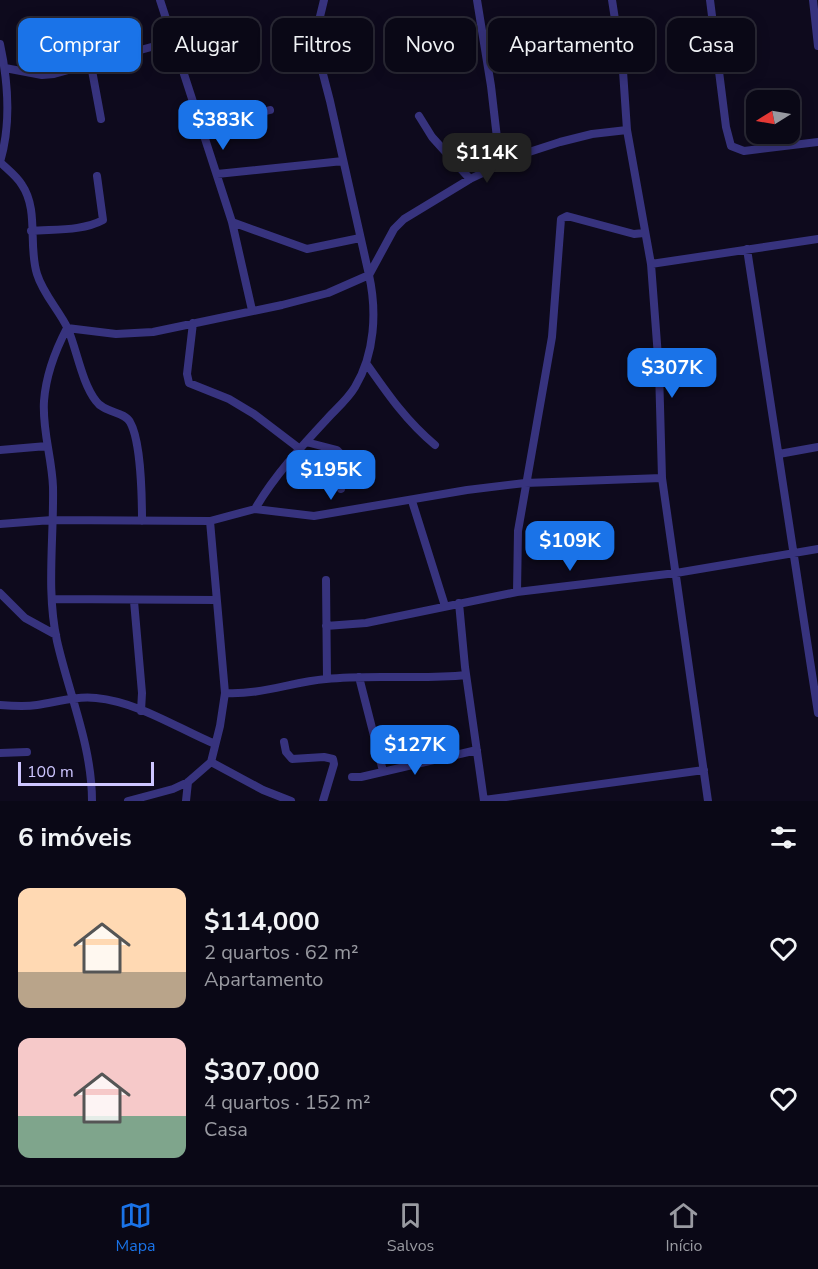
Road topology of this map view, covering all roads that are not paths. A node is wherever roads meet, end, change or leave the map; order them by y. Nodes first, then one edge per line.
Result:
1 (160, 0) edge
2 (324, 0) edge
3 (477, 0) edge
4 (612, 0) edge
5 (710, 0) edge
6 (813, 0) edge
7 (166, 18) edge
8 (320, 18) edge
9 (0, 44) edge
10 (818, 45) edge
11 (5, 68) junction
12 (18, 70) edge
13 (26, 72) edge
14 (64, 72) edge
15 (92, 72) edge
16 (183, 72) edge
17 (322, 72) edge
18 (270, 110) dead end
19 (419, 116) dead end
20 (101, 119) dead end
21 (202, 128) junction
22 (627, 130) junction
23 (3, 140) edge
24 (818, 142) edge
25 (343, 161) junction
26 (0, 162) edge
27 (500, 164) junction
28 (217, 174) junction
29 (97, 176) dead end
30 (470, 179) junction
31 (232, 222) junction
32 (32, 231) junction
33 (644, 233) junction
34 (360, 238) junction
35 (818, 239) edge
36 (747, 249) junction
37 (651, 264) junction
38 (369, 275) junction
39 (252, 310) junction
40 (193, 323) junction
41 (67, 328) junction
42 (366, 363) junction
43 (306, 442) junction
44 (435, 445) dead end
45 (47, 446) junction
46 (818, 447) edge
47 (300, 449) junction
48 (0, 450) edge
49 (779, 454) junction
50 (662, 478) junction
51 (525, 483) junction
52 (341, 489) dead end
53 (412, 501) junction
54 (255, 509) junction
55 (52, 519) junction
56 (142, 521) junction
57 (210, 521) junction
58 (0, 524) edge
59 (818, 549) edge
60 (795, 553) junction
61 (676, 573) junction
62 (326, 580) dead end
63 (517, 592) junction
64 (0, 593) edge
65 (52, 599) junction
66 (216, 600) junction
67 (134, 601) junction
68 (459, 603) junction
69 (445, 606) junction
70 (327, 626) junction
71 (56, 635) junction
72 (466, 675) junction
73 (359, 677) junction
74 (327, 679) junction
75 (225, 693) junction
76 (73, 698) junction
77 (0, 705) edge
78 (141, 711) junction
79 (818, 713) edge
80 (284, 742) dead end
81 (215, 744) junction
82 (477, 750) junction
83 (27, 752) dead end
84 (0, 753) edge
85 (211, 762) junction
86 (704, 770) junction
87 (383, 771) junction
88 (352, 777) dead end
89 (188, 782) junction
90 (484, 800) edge
91 (92, 801) edge
92 (128, 801) edge
93 (186, 801) edge
94 (291, 801) edge
95 (323, 801) edge
96 (708, 801) edge

1 - 7 street
2 - 8 street
3 - 27 street
4 - 22 street
5 - 24 street
6 - 10 street
9 - 11 street
11 - 12 street
11 - 23 street
13 - 14 street
15 - 20 street
16 - 21 street
17 - 25 street
18 - 21 street
19 - 30 street
21 - 28 street
22 - 27 street
22 - 33 street
23 - 26 street
25 - 28 street
25 - 34 street
26 - 32 street
27 - 30 street
28 - 31 street
29 - 32 street
30 - 38 street
31 - 34 street
31 - 39 street
32 - 41 street
33 - 37 street
33 - 51 street
34 - 38 street
35 - 36 street
36 - 37 street
36 - 49 street
37 - 50 street
38 - 39 street
38 - 42 street
39 - 40 street
40 - 41 street
40 - 47 street
41 - 45 street
41 - 56 street
42 - 43 street
42 - 44 street
43 - 47 street
43 - 52 street
45 - 48 street
45 - 55 street
46 - 49 street
47 - 54 street
49 - 60 street
50 - 51 street
50 - 61 street
51 - 53 street
51 - 63 street
53 - 54 street
53 - 69 street
54 - 57 street
55 - 56 street
55 - 58 street
55 - 65 street
56 - 57 street
57 - 66 street
59 - 60 street
60 - 61 street
60 - 79 street
61 - 63 street
61 - 86 street
62 - 70 street
63 - 68 street
64 - 71 street
65 - 67 street
65 - 71 street
66 - 67 street
66 - 75 street
67 - 78 street
68 - 69 street
68 - 72 street
69 - 70 street
70 - 74 street
71 - 76 street
72 - 73 street
72 - 82 street
73 - 74 street
73 - 87 street
74 - 75 street
75 - 81 street
76 - 77 street
76 - 78 street
76 - 91 street
78 - 81 street
80 - 95 street
81 - 85 street
82 - 87 street
82 - 90 street
83 - 84 street
85 - 89 street
85 - 94 street
86 - 90 street
86 - 96 street
87 - 88 street
89 - 92 street
89 - 93 street

